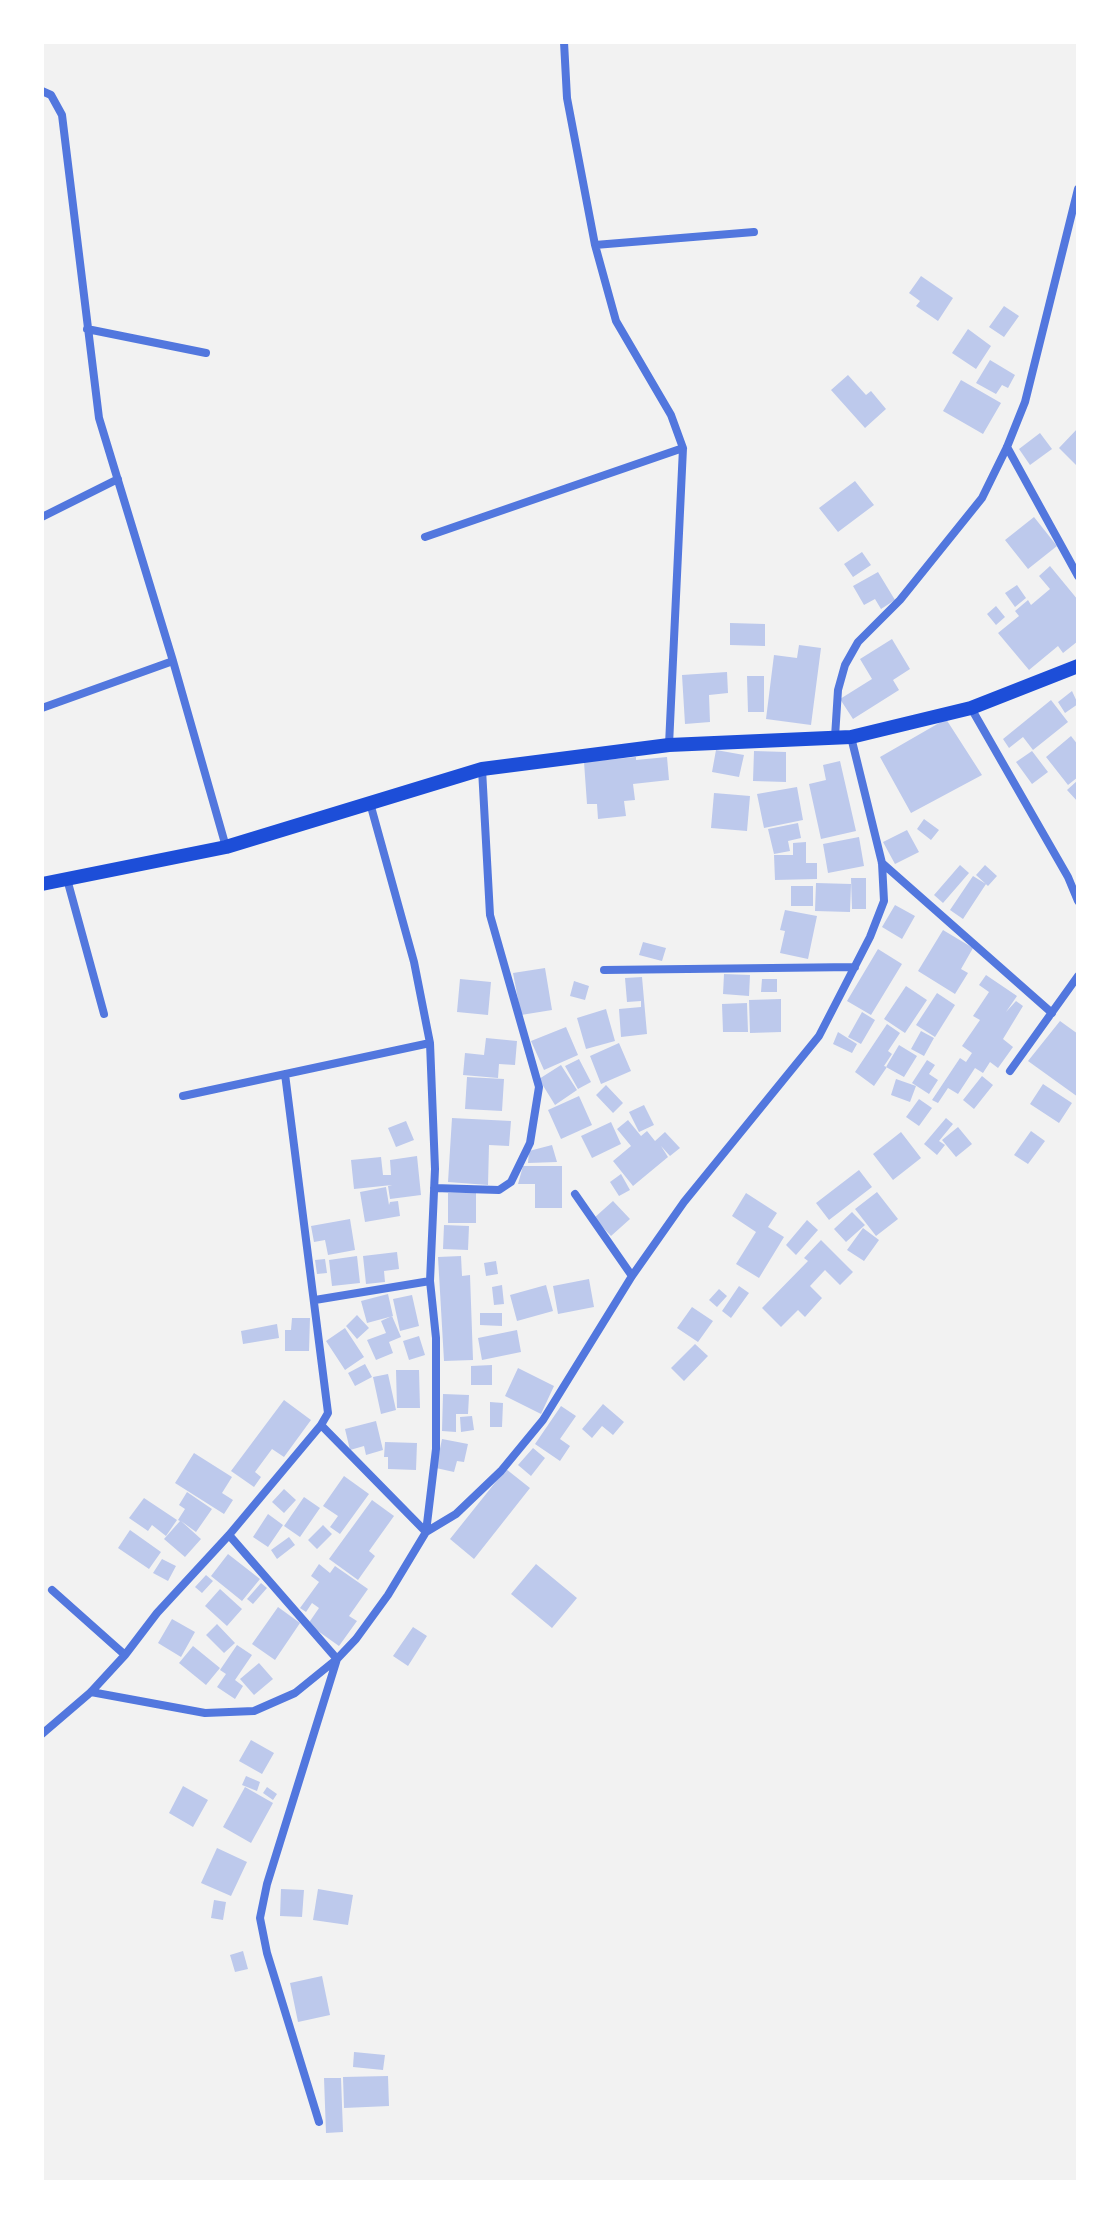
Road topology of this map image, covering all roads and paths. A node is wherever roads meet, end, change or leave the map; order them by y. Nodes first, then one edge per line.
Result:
1 (564, 42) edge
2 (42, 91) edge
3 (1078, 189) edge
4 (754, 232) dead end
5 (595, 245) junction
6 (87, 329) junction
7 (206, 353) dead end
8 (1007, 447) junction
9 (683, 448) junction
10 (118, 479) junction
11 (42, 517) edge
12 (425, 537) dead end
13 (1078, 576) edge
14 (173, 661) junction
15 (1078, 666) edge
16 (42, 708) edge
17 (971, 708) junction
18 (835, 737) junction
19 (851, 737) junction
20 (669, 745) junction
21 (482, 769) junction
22 (370, 803) junction
23 (226, 847) junction
24 (882, 863) junction
25 (67, 879) junction
26 (42, 884) edge
27 (1078, 901) edge
28 (855, 967) junction
29 (604, 970) dead end
30 (1078, 976) edge
31 (1052, 1013) junction
32 (104, 1014) dead end
33 (430, 1043) junction
34 (1010, 1071) dead end
35 (285, 1074) junction
36 (183, 1096) dead end
37 (434, 1188) junction
38 (575, 1194) dead end
39 (632, 1276) junction
40 (430, 1281) junction
41 (315, 1300) junction
42 (321, 1425) junction
43 (426, 1532) junction
44 (229, 1535) junction
45 (52, 1590) dead end
46 (125, 1655) junction
47 (337, 1659) junction
48 (91, 1692) junction
49 (42, 1734) edge
50 (319, 2122) dead end

1 - 5 street
2 - 6 street
3 - 8 street
4 - 5 street
5 - 9 street
6 - 7 street
6 - 10 street
8 - 13 street
8 - 18 street
9 - 12 street
9 - 20 street
10 - 11 street
10 - 14 street
14 - 16 street
14 - 23 street
15 - 17 main road
17 - 19 main road
17 - 27 street
18 - 19 main road
18 - 20 main road
19 - 24 street
20 - 21 main road
21 - 22 main road
21 - 37 street
22 - 23 main road
22 - 33 street
23 - 25 main road
24 - 28 street
24 - 31 street
25 - 26 main road
25 - 32 street
28 - 29 street
28 - 39 street
30 - 31 street
31 - 34 street
33 - 35 street
33 - 37 street
35 - 36 street
35 - 41 street
37 - 40 street
38 - 39 street
39 - 43 street
40 - 41 street
40 - 43 street
41 - 42 street
42 - 43 street
42 - 44 street
43 - 47 street
44 - 46 street
44 - 47 street
45 - 46 street
46 - 48 street
47 - 48 street
47 - 50 street
48 - 49 street

